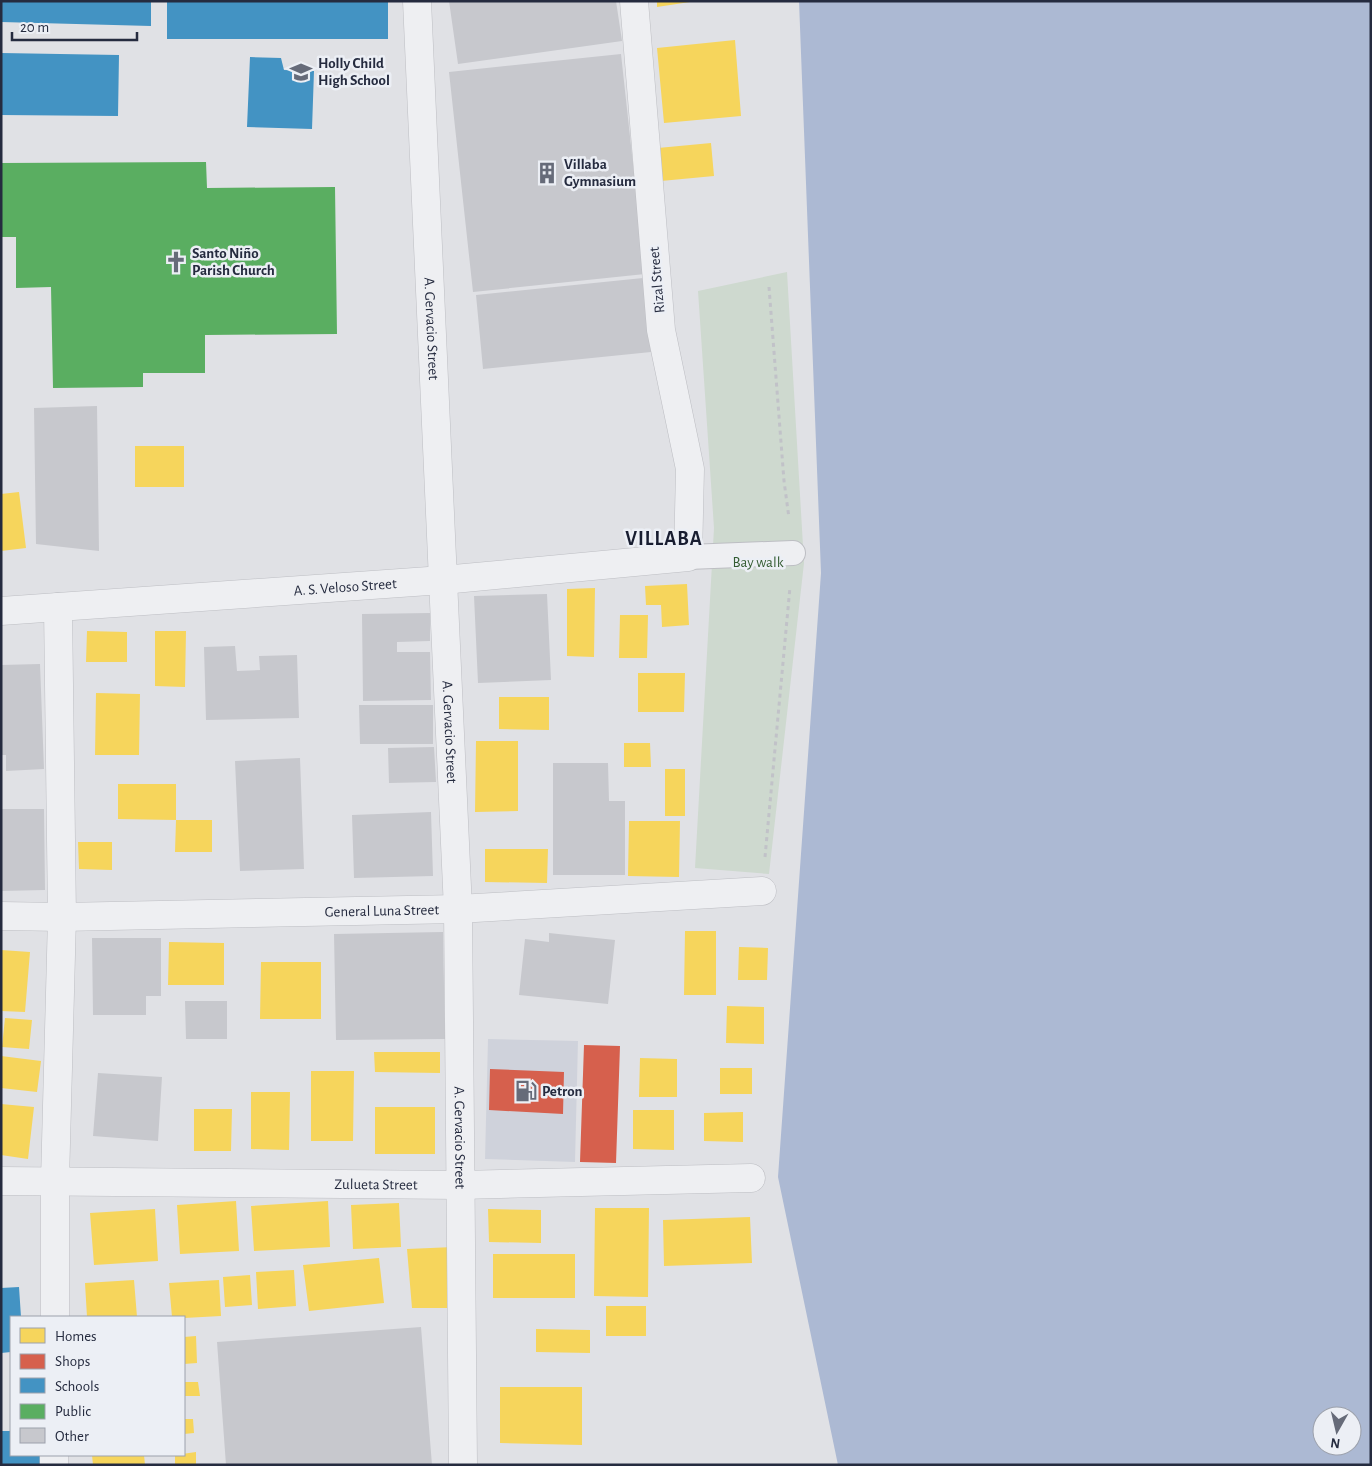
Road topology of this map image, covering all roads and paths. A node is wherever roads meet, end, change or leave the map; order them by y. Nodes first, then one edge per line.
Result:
1 (417, 1) edge
2 (634, 1) edge
3 (793, 553) dead end
4 (688, 557) junction
5 (443, 580) junction
6 (58, 607) junction
7 (1, 611) edge
8 (762, 891) dead end
9 (458, 909) junction
10 (1, 916) edge
11 (62, 917) junction
12 (751, 1178) dead end
13 (1, 1181) edge
14 (56, 1181) junction
15 (462, 1185) junction
16 (55, 1316) edge
17 (463, 1465) edge

1 - 5 street, A. Gervacio Street
2 - 4 street, Rizal Street
3 - 4 lane
4 - 5 street, A. S. Veloso Street
5 - 6 street, A. S. Veloso Street
5 - 9 street, A. Gervacio Street
6 - 7 street, A. S. Veloso Street
6 - 11 street
8 - 9 street, General Luna Street
9 - 11 street, General Luna Street
9 - 15 street, A. Gervacio Street
10 - 11 street, General Luna Street
11 - 14 street
12 - 15 street, Zulueta Street
13 - 14 street, Zulueta Street
14 - 15 street, Zulueta Street
14 - 16 street
15 - 17 street, A. Gervacio Street

